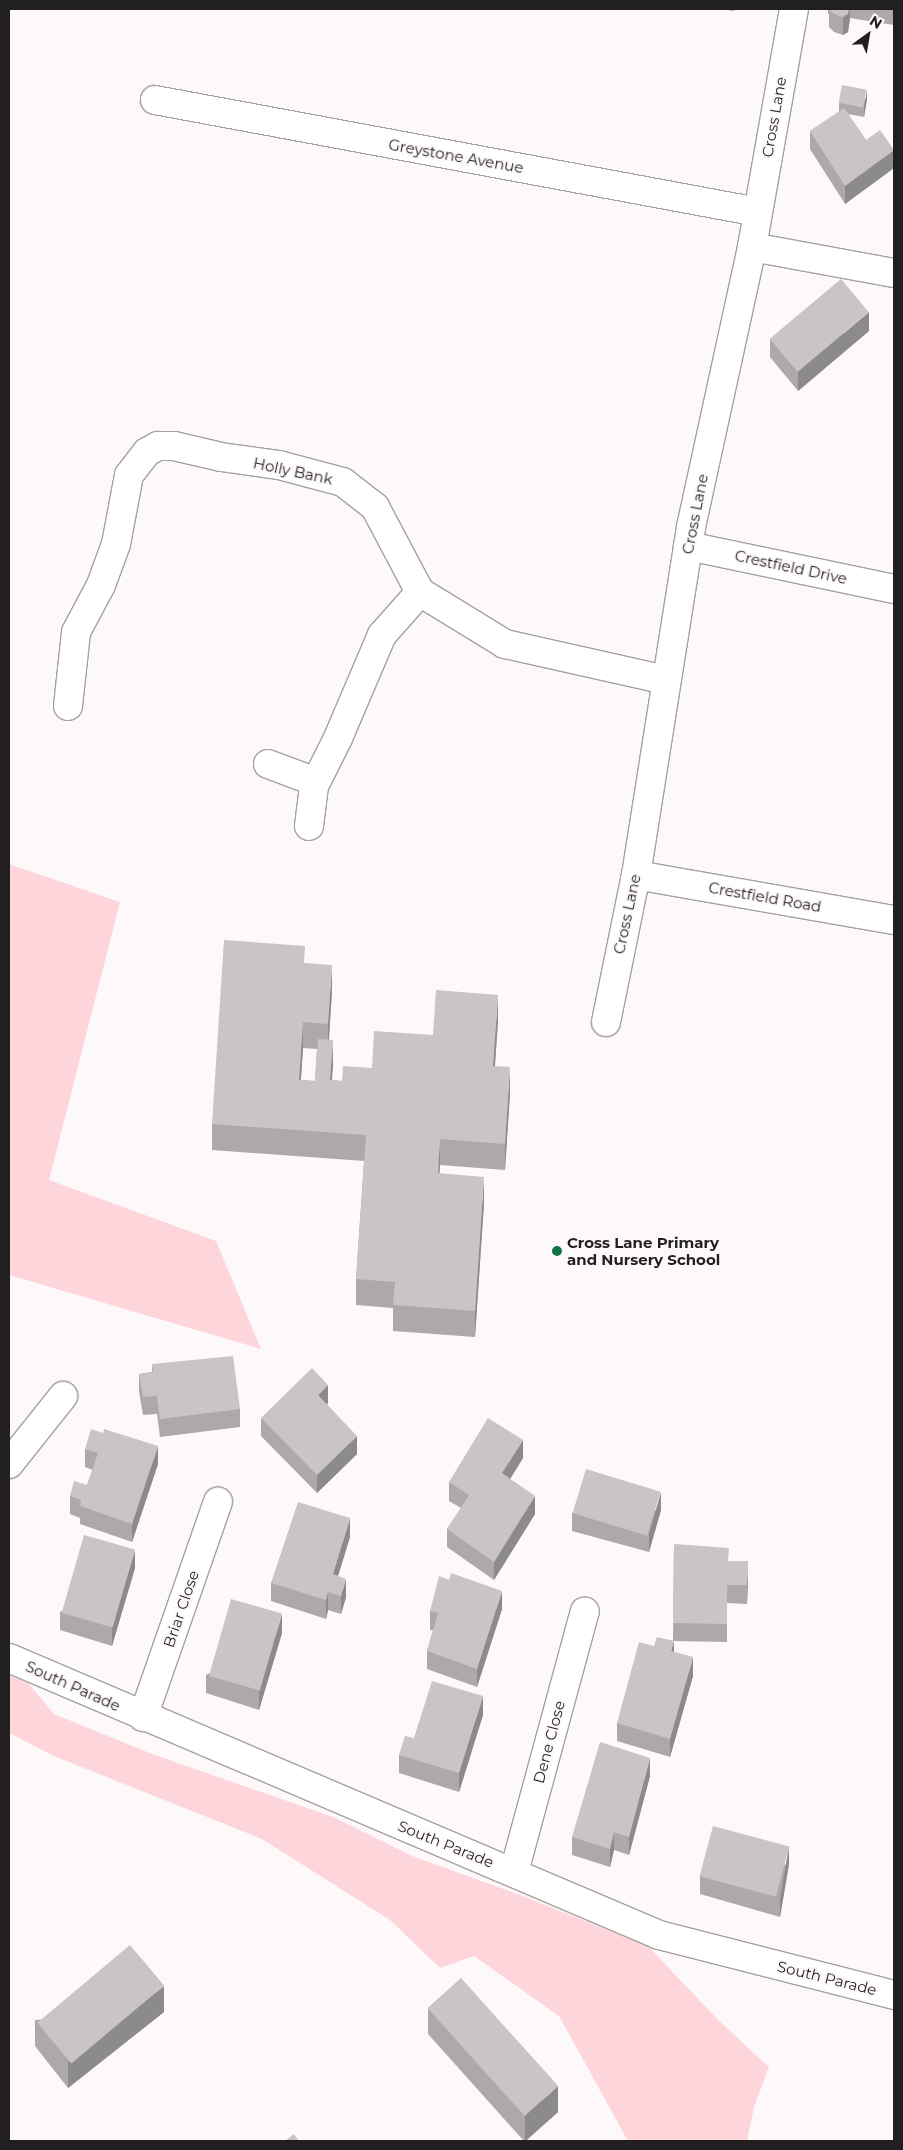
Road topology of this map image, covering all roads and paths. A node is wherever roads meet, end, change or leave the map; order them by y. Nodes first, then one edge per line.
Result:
1 (794, 9) edge
2 (154, 100) dead end
3 (758, 212) junction
4 (752, 247) junction
5 (894, 274) edge
6 (688, 546) junction
7 (894, 589) edge
8 (420, 592) junction
9 (666, 680) junction
10 (68, 706) dead end
11 (268, 764) dead end
12 (316, 782) junction
13 (309, 826) dead end
14 (636, 875) junction
15 (894, 920) edge
16 (606, 1022) dead end
17 (63, 1396) dead end
18 (9, 1464) edge
19 (218, 1502) dead end
20 (585, 1611) dead end
21 (9, 1658) edge
22 (143, 1717) junction
23 (514, 1872) junction
24 (894, 1996) edge

1 - 3 street, Cross Lane
2 - 3 street, Greystone Avenue
3 - 4 street, Cross Lane
4 - 5 street
4 - 6 street, Cross Lane
6 - 7 street, Crestfield Drive
6 - 9 street, Cross Lane
8 - 9 street
8 - 10 street, Holly Bank
8 - 12 street
9 - 14 street, Cross Lane
11 - 12 street
12 - 13 street
14 - 15 street, Crestfield Road
14 - 16 street, Cross Lane
17 - 18 street
19 - 22 street, Briar Close
20 - 23 street, Dene Close
21 - 22 street, South Parade
22 - 23 street, South Parade
23 - 24 street, South Parade

